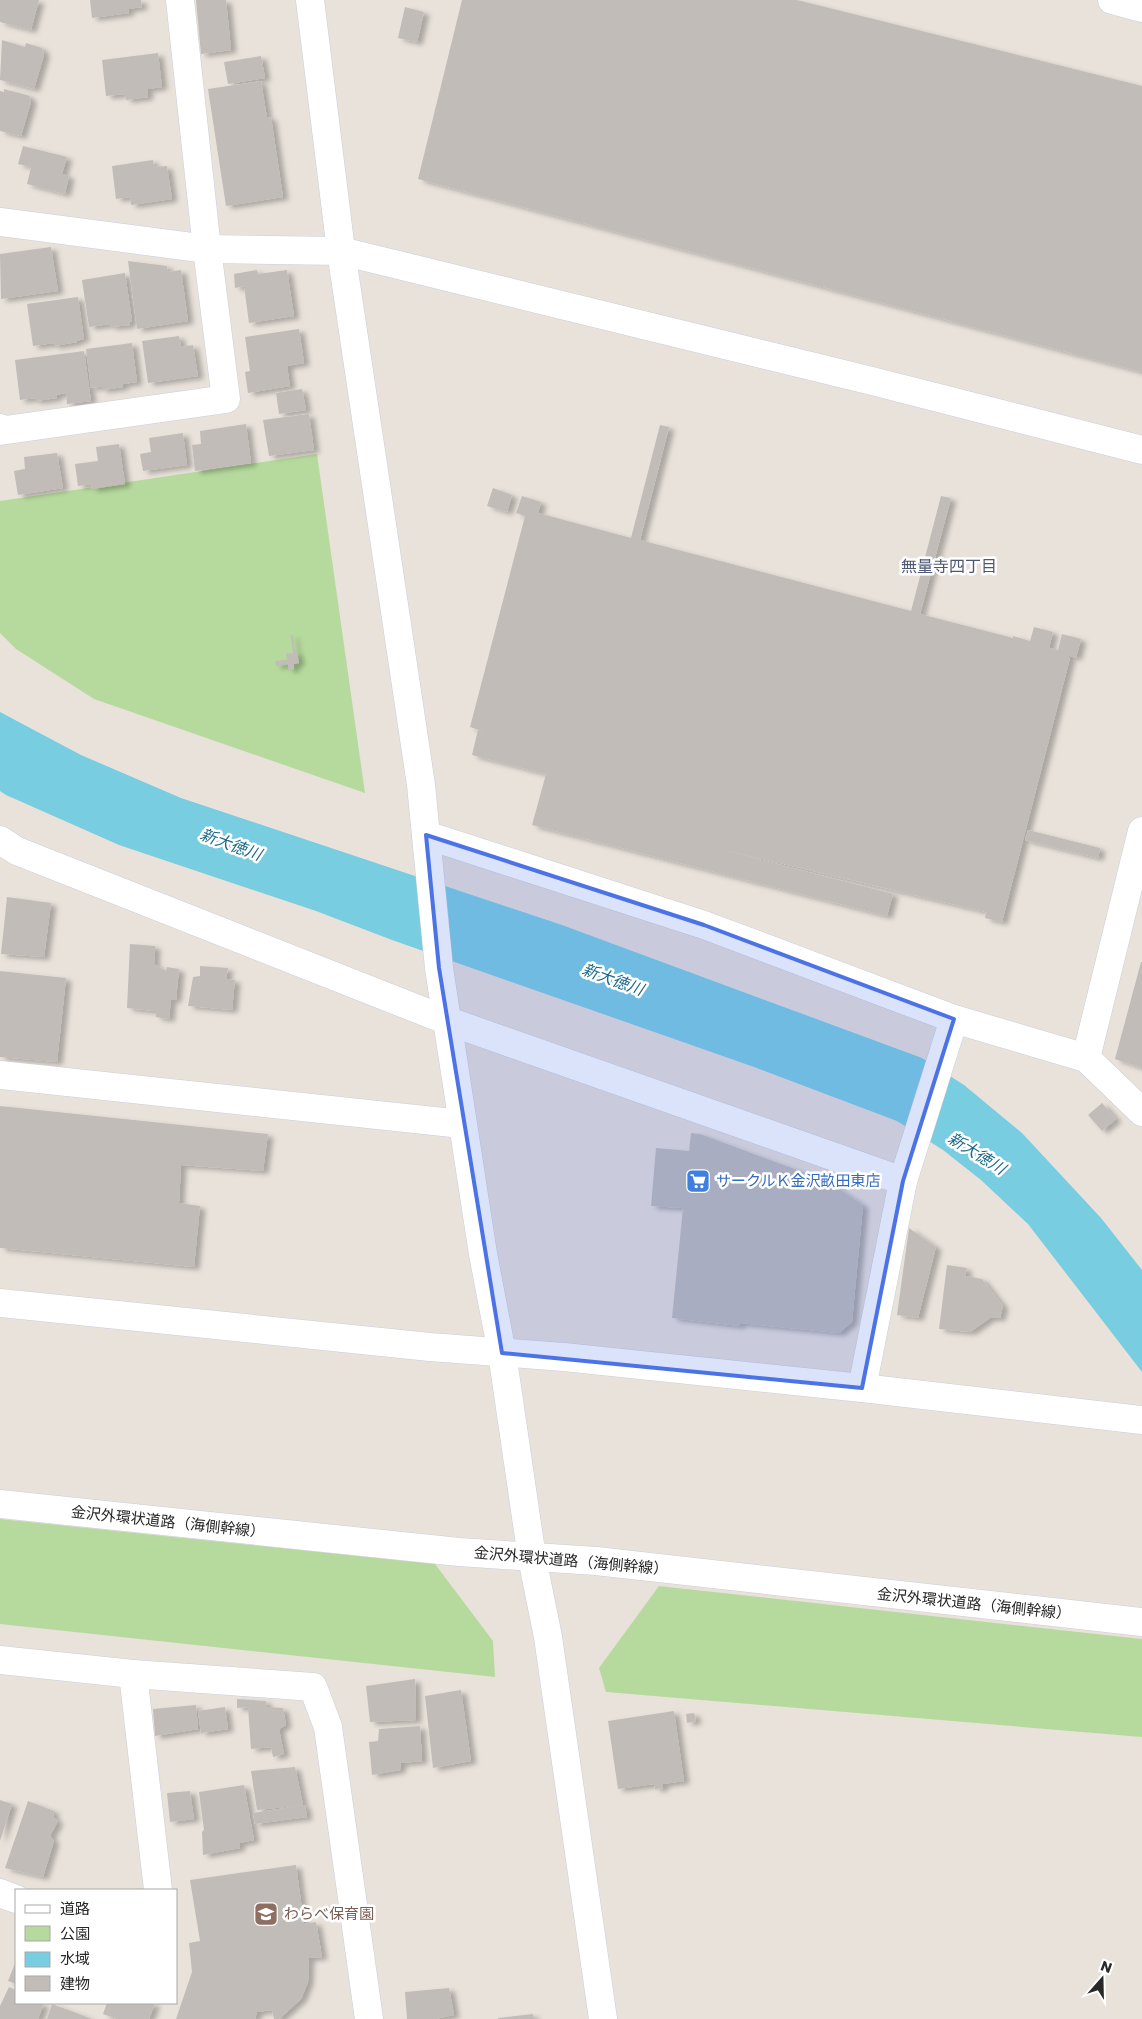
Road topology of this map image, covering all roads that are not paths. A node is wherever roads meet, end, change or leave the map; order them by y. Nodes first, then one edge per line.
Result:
1 (180, 0) edge
2 (310, 0) edge
3 (1112, 0) edge
4 (1142, 8) edge
5 (0, 222) edge
6 (207, 249) junction
7 (340, 251) junction
8 (0, 428) edge
9 (1142, 450) edge
10 (1142, 831) edge
11 (0, 840) edge
12 (427, 846) junction
13 (448, 1021) junction
14 (952, 1026) junction
15 (1086, 1058) junction
16 (0, 1075) edge
17 (1142, 1112) edge
18 (462, 1124) junction
19 (903, 1181) junction
20 (0, 1303) edge
21 (502, 1353) junction
22 (862, 1388) junction
23 (1142, 1420) edge
24 (0, 1504) edge
25 (532, 1558) junction
26 (1142, 1622) edge
27 (0, 1660) edge
28 (133, 1674) junction
29 (158, 1889) edge
30 (0, 1893) edge
31 (15, 1899) edge
32 (369, 2019) edge
33 (603, 2019) edge

1 - 6 street
2 - 7 street
3 - 4 street
5 - 6 street
6 - 7 street
6 - 8 street
7 - 9 street
7 - 12 street
10 - 15 street
11 - 13 street
12 - 13 street
12 - 14 street
13 - 18 street
13 - 19 street
14 - 15 street
14 - 19 street
15 - 17 street
16 - 18 street
18 - 21 street
19 - 22 street
20 - 21 street
21 - 22 street
21 - 25 street
22 - 23 street
24 - 25 street, 金沢外環状道路（海側幹線）
25 - 26 street, 金沢外環状道路（海側幹線）
25 - 33 street
27 - 28 street
28 - 29 street
28 - 32 street
30 - 31 street

